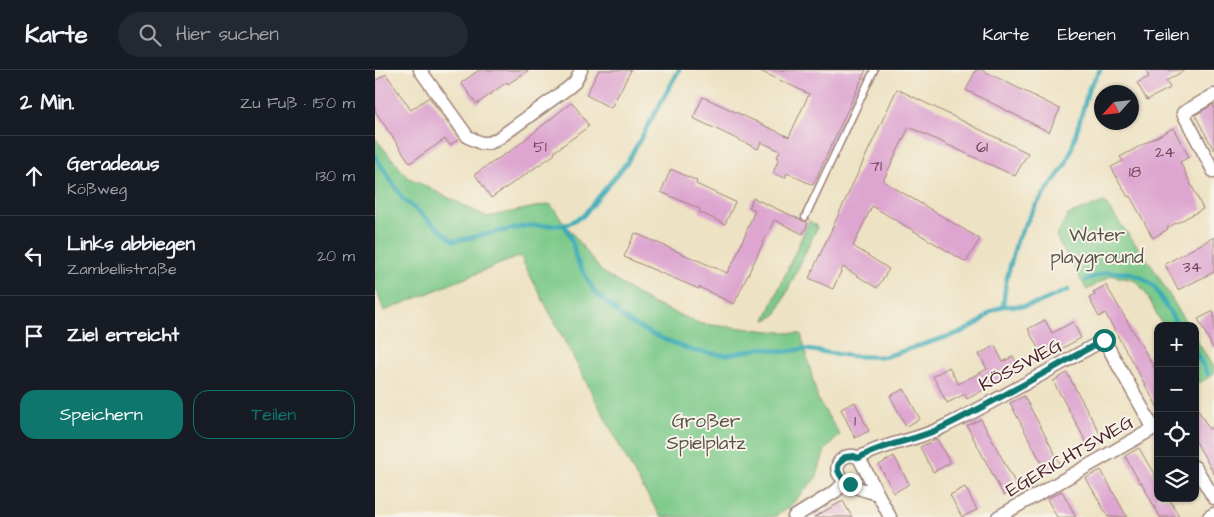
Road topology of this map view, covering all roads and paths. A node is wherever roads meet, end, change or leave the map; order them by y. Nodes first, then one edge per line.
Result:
1 (420, 70) edge
2 (581, 70) edge
3 (874, 70) edge
4 (1214, 95) edge
5 (1214, 172) edge
6 (805, 217) dead end
7 (1154, 425) edge
8 (1154, 429) edge
9 (859, 458) junction
10 (1199, 474) edge
11 (846, 481) junction
12 (877, 494) junction
13 (1214, 498) edge
14 (1214, 514) edge
15 (794, 517) edge
16 (890, 517) edge
17 (998, 517) edge
18 (1209, 517) edge

1 - 2 street
3 - 6 lane
4 - 5 street
7 - 9 street, KÖSSWEG
8 - 17 street, EGERICHTSWEG
9 - 11 street
9 - 12 street
10 - 13 street
11 - 12 street
11 - 15 street
12 - 16 street
14 - 18 street

